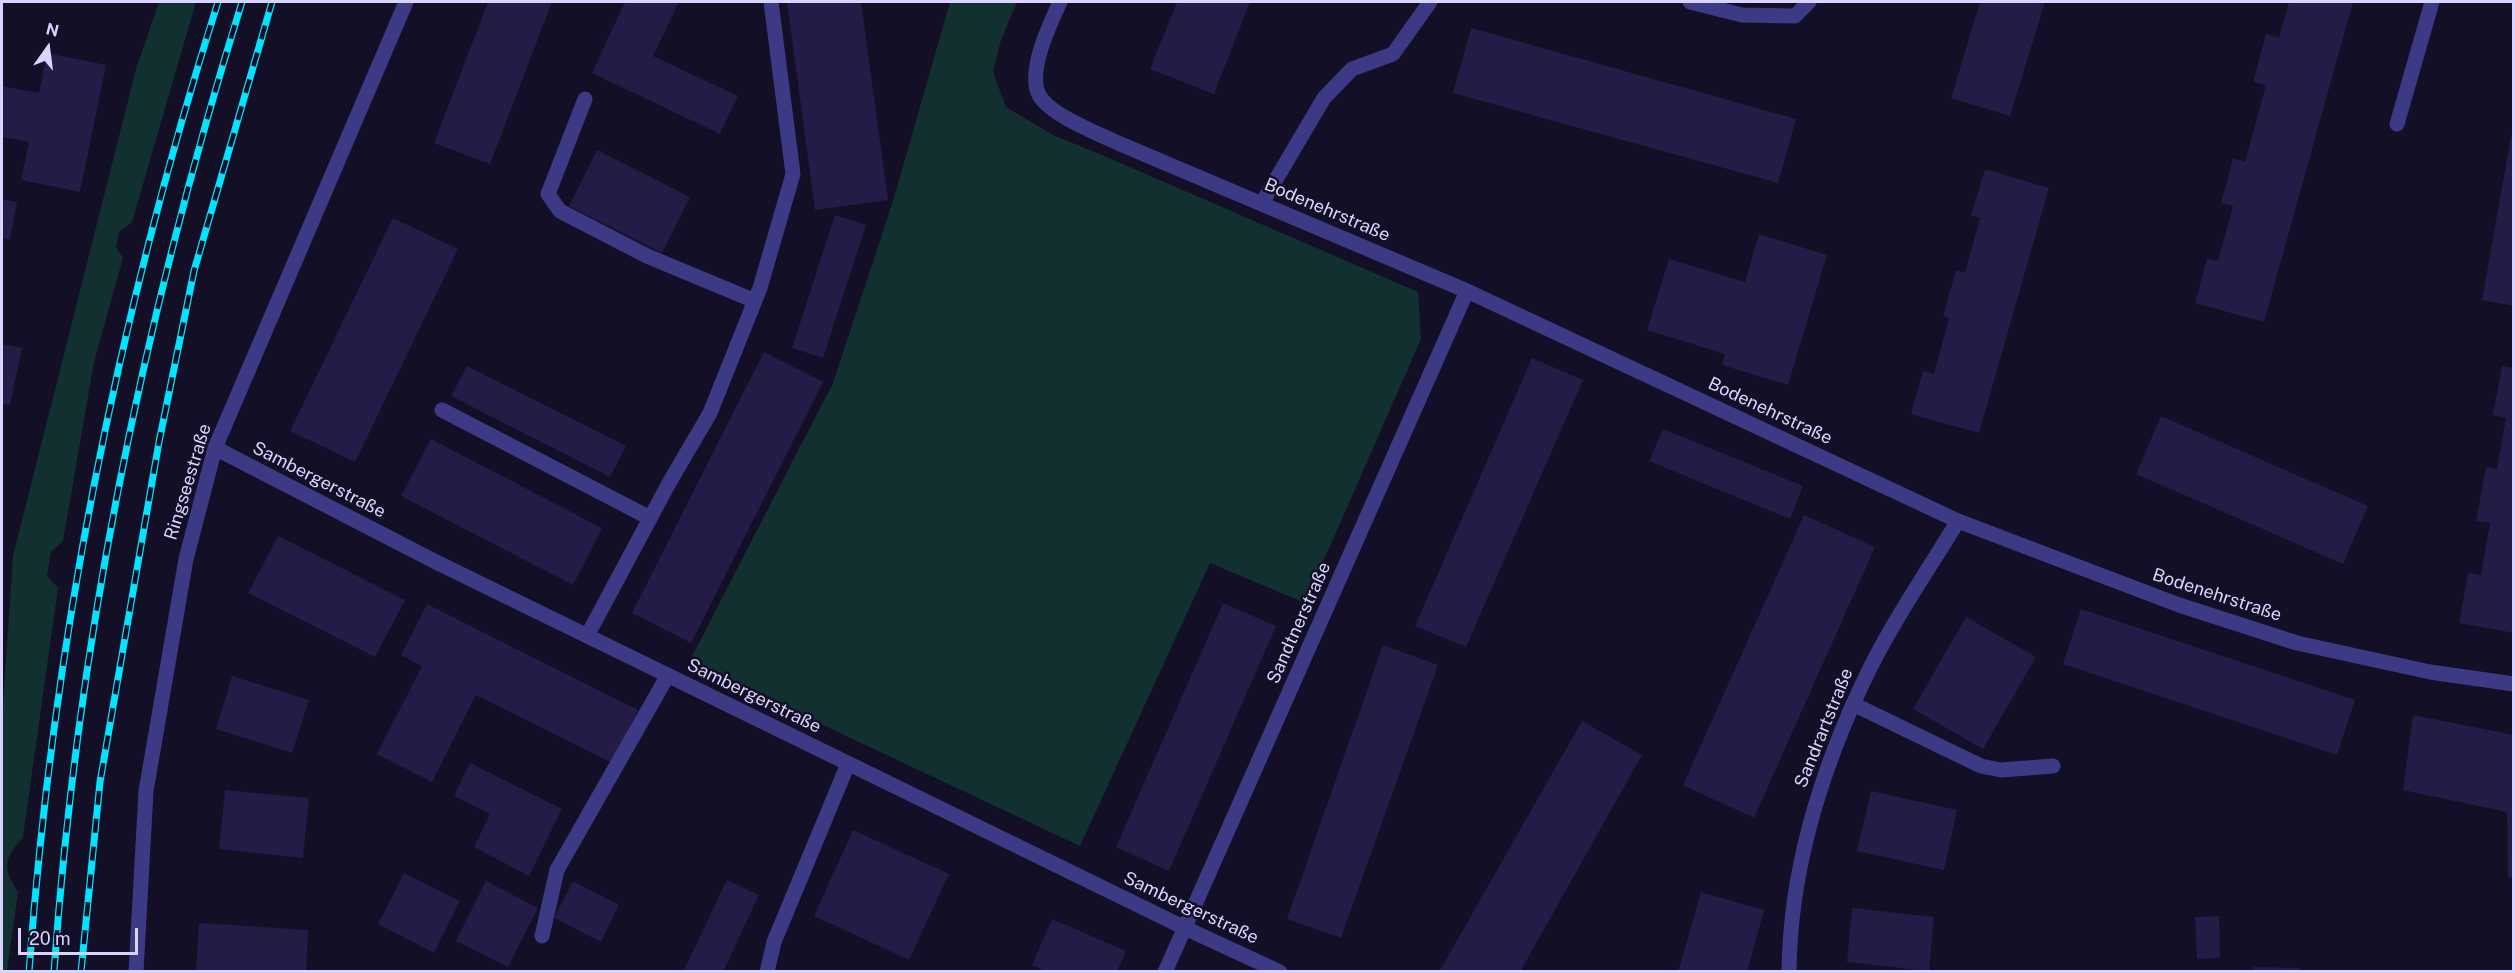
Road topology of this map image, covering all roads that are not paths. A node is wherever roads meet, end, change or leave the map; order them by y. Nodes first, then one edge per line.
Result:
1 (406, 2) edge
2 (771, 2) edge
3 (1059, 2) edge
4 (1430, 2) edge
5 (1690, 2) edge
6 (1809, 2) edge
7 (2432, 2) edge
8 (585, 99) dead end
9 (2397, 124) dead end
10 (1262, 203) junction
11 (1467, 291) junction
12 (755, 301) junction
13 (442, 410) dead end
14 (215, 448) junction
15 (650, 518) junction
16 (1958, 521) junction
17 (587, 636) junction
18 (668, 675) junction
19 (2514, 684) edge
20 (1853, 704) junction
21 (848, 764) junction
22 (2053, 766) dead end
23 (1185, 928) junction
24 (542, 936) dead end
25 (136, 972) edge
26 (767, 972) edge
27 (1166, 972) edge
28 (1280, 972) edge
29 (1789, 972) edge

1 - 14 street, Ringseestraße
2 - 12 street
3 - 10 street, Bodenehrstraße
4 - 10 street
5 - 6 street
7 - 9 street
8 - 12 street
10 - 11 street, Bodenehrstraße
11 - 16 street, Bodenehrstraße
11 - 23 street, Sandtnerstraße
12 - 15 street
13 - 15 street
14 - 17 street, Sambergerstraße
14 - 25 street, Ringseestraße
15 - 17 street
16 - 19 street, Bodenehrstraße
16 - 20 street, Sandrartstraße
17 - 18 street, Sambergerstraße
18 - 21 street, Sambergerstraße
18 - 24 street
20 - 22 street
20 - 29 street, Sandrartstraße
21 - 23 street, Sambergerstraße
21 - 26 street
23 - 27 street, Sandtnerstraße
23 - 28 street, Sambergerstraße

